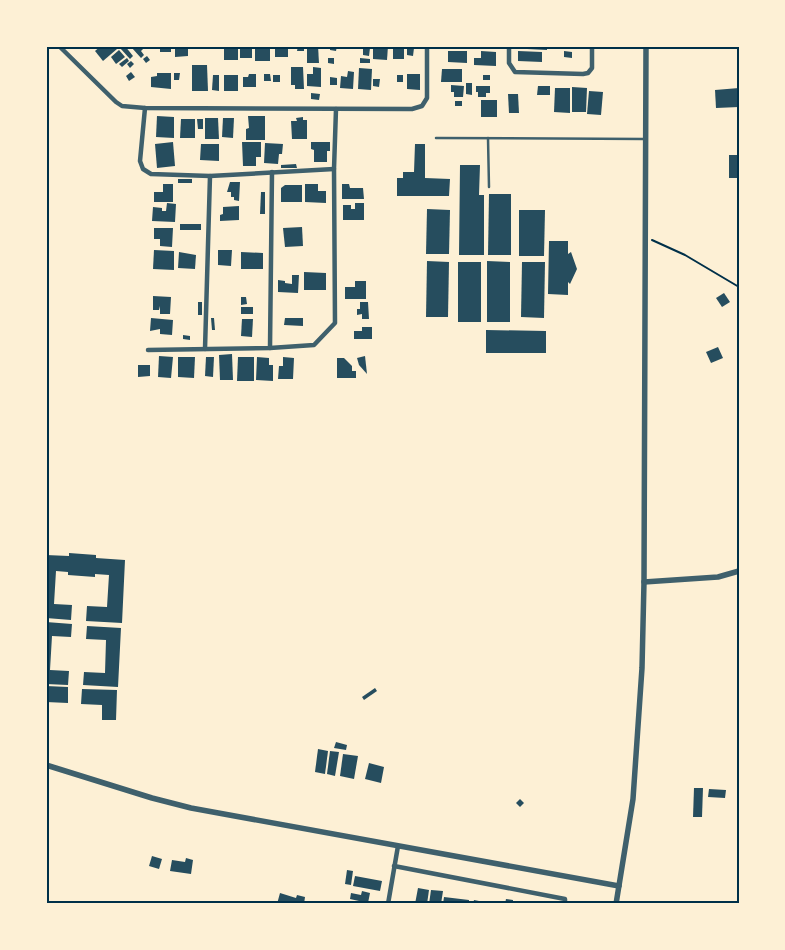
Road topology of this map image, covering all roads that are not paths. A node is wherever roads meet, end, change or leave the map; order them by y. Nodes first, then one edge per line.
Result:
1 (59, 46) edge
2 (427, 46) edge
3 (509, 46) edge
4 (592, 46) edge
5 (646, 46) edge
6 (145, 108) junction
7 (336, 109) junction
8 (436, 138) dead end
9 (488, 138) junction
10 (646, 139) junction
11 (334, 169) junction
12 (272, 172) junction
13 (210, 176) junction
14 (489, 187) dead end
15 (270, 348) junction
16 (205, 349) junction
17 (148, 350) dead end
18 (739, 571) edge
19 (644, 582) junction
20 (46, 765) edge
21 (398, 846) junction
22 (394, 866) junction
23 (619, 886) junction
24 (388, 904) edge
25 (565, 904) edge
26 (616, 904) edge

1 - 6 street
2 - 7 street
3 - 4 street
5 - 10 street
6 - 7 street
6 - 13 street
7 - 11 street
8 - 9 lane
9 - 10 lane
9 - 14 lane
10 - 19 street
11 - 12 street
11 - 15 street
12 - 13 street
12 - 15 street
13 - 16 street
15 - 16 street
16 - 17 street
18 - 19 street
19 - 23 street
20 - 21 street
21 - 22 street
21 - 23 street
22 - 24 street
22 - 25 street
23 - 26 street

